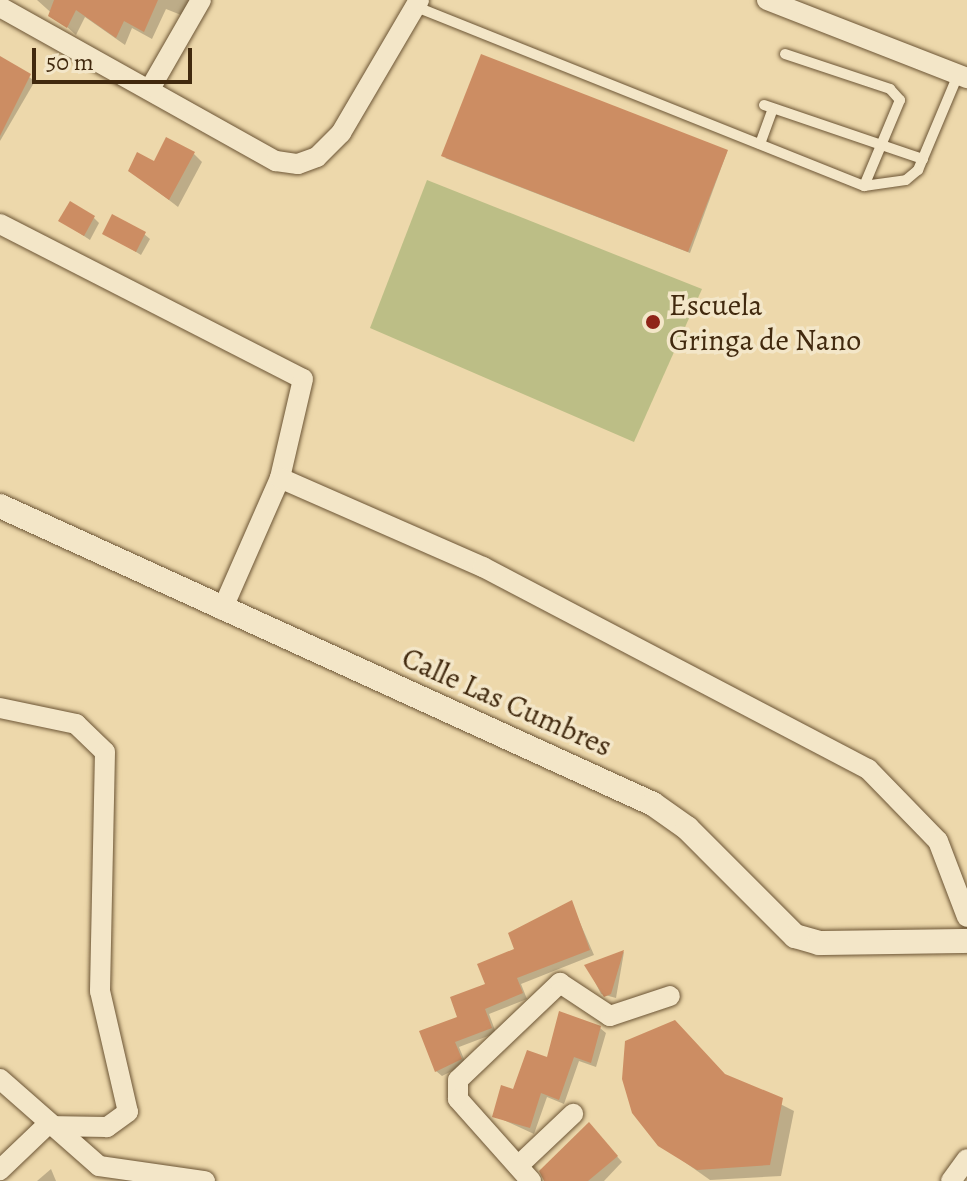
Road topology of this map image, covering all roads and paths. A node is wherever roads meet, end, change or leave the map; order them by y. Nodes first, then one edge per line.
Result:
1 (201, 0) edge
2 (767, 0) edge
3 (417, 3) edge
4 (0, 7) edge
5 (785, 54) dead end
6 (963, 77) edge
7 (151, 87) junction
8 (760, 144) junction
9 (883, 147) junction
10 (923, 159) junction
11 (864, 186) junction
12 (0, 224) edge
13 (280, 478) junction
14 (0, 506) edge
15 (222, 610) junction
16 (0, 708) edge
17 (961, 873) edge
18 (967, 917) edge
19 (967, 941) edge
20 (670, 996) dead end
21 (0, 1079) edge
22 (573, 1114) dead end
23 (46, 1126) junction
24 (967, 1159) edge
25 (0, 1170) edge
26 (524, 1174) edge
27 (205, 1181) edge
28 (951, 1181) edge

1 - 7 street
2 - 6 street
3 - 7 street
3 - 8 lane
4 - 7 street
5 - 9 lane
6 - 10 lane
8 - 9 lane
8 - 11 lane
9 - 10 lane
9 - 11 lane
10 - 11 lane
12 - 13 street
13 - 15 street
13 - 17 street
14 - 15 street, Calle Las Cumbres
15 - 19 street, Calle Las Cumbres
16 - 23 street
17 - 18 street
20 - 26 street
21 - 23 street
22 - 26 street
23 - 25 street
23 - 27 street
24 - 28 street

